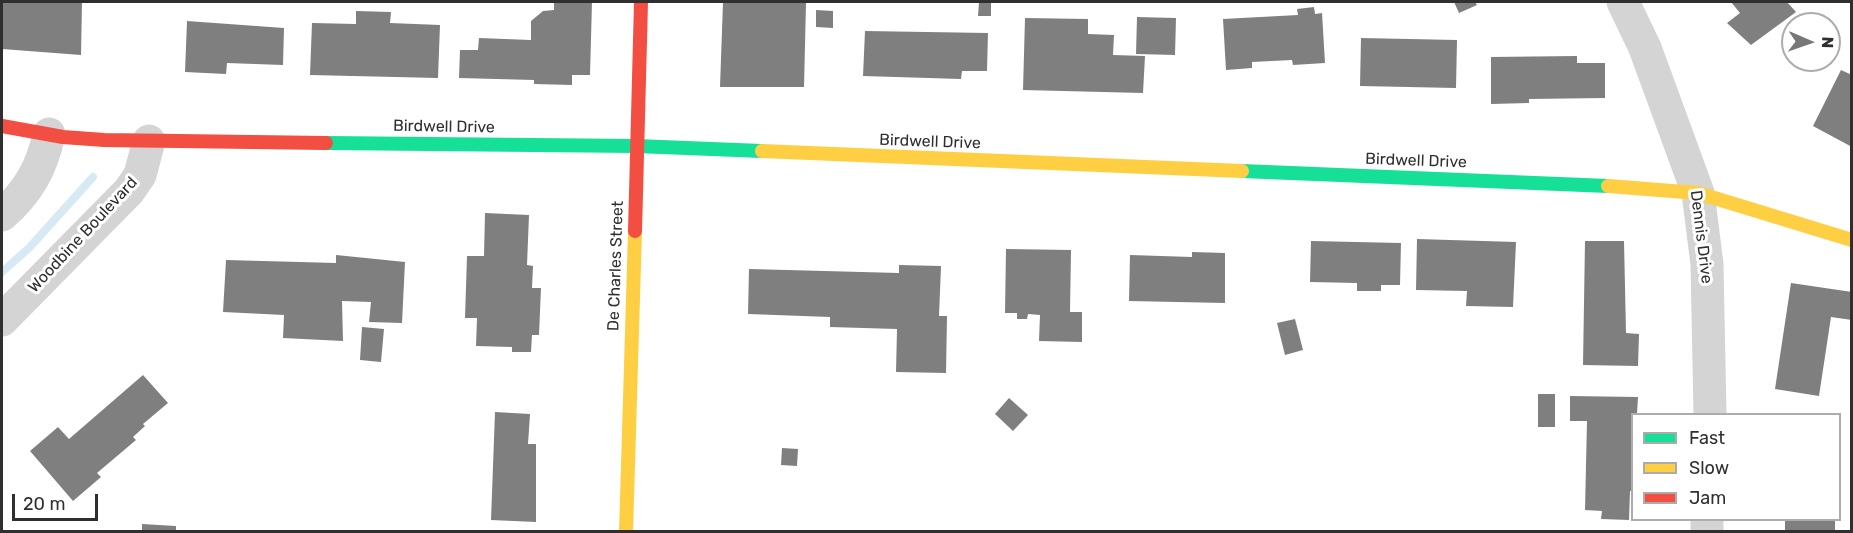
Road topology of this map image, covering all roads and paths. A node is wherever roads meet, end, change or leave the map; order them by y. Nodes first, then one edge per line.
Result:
1 (641, 2) edge
2 (1623, 2) edge
3 (2, 126) edge
4 (50, 134) junction
5 (149, 141) junction
6 (636, 146) junction
7 (1698, 193) junction
8 (2, 215) edge
9 (1851, 240) edge
10 (2, 320) edge
11 (1710, 413) edge
12 (626, 531) edge

1 - 6 street, De Charles Street
2 - 7 street, Dennis Drive
3 - 4 street, Birdwell Drive
4 - 5 street, Birdwell Drive
4 - 8 street
5 - 6 street, Birdwell Drive
5 - 10 street, Woodbine Boulevard
6 - 7 street, Birdwell Drive
6 - 12 street, De Charles Street
7 - 9 street, Birdwell Drive
7 - 11 street, Dennis Drive

